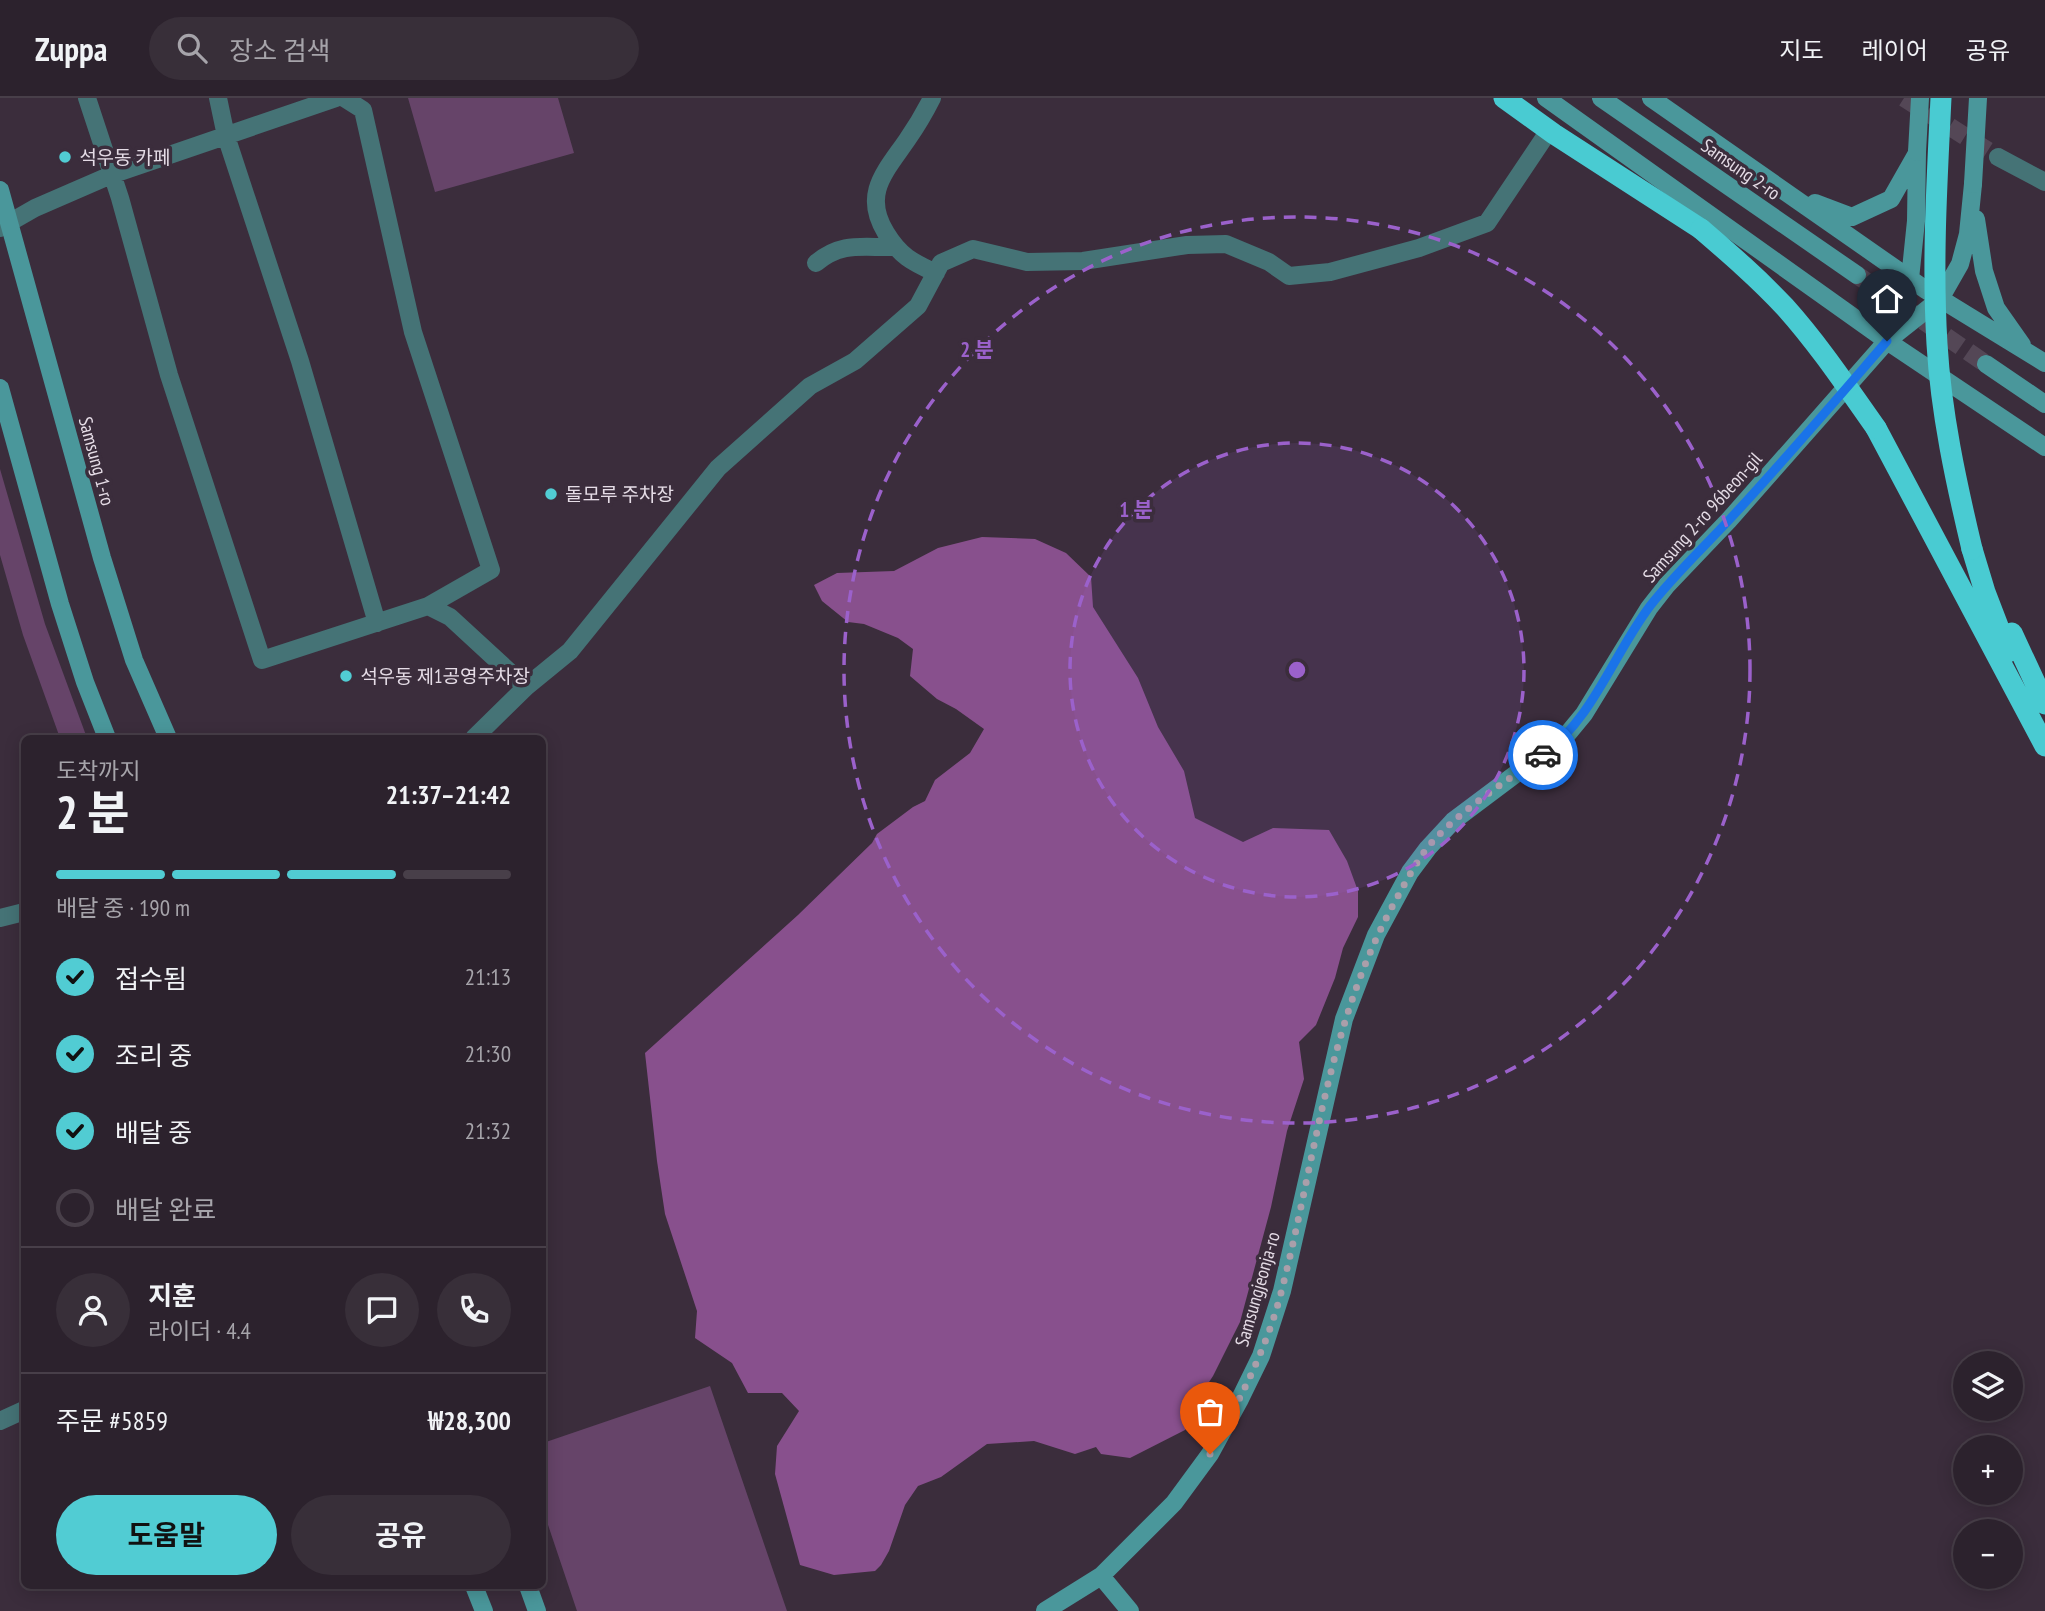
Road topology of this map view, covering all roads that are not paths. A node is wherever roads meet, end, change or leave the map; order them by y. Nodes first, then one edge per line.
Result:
1 (87, 98) edge
2 (218, 98) edge
3 (336, 98) edge
4 (344, 98) edge
5 (932, 98) edge
6 (1504, 98) edge
7 (1546, 98) edge
8 (1601, 98) edge
9 (1651, 98) edge
10 (1920, 98) edge
11 (1941, 98) edge
12 (1956, 98) edge
13 (1978, 98) edge
14 (226, 136) junction
15 (1544, 138) dead end
16 (1917, 152) junction
17 (1998, 157) tunnel mouth
18 (111, 175) junction
19 (2045, 182) edge
20 (1973, 184) junction
21 (0, 190) edge
22 (1791, 194) junction
23 (5, 225) edge
24 (894, 247) junction
25 (816, 263) dead end
26 (936, 273) junction
27 (1857, 275) tunnel mouth
28 (1910, 278) junction
29 (1940, 299) junction
30 (1887, 341) junction
31 (2026, 351) junction
32 (2045, 363) edge
33 (1986, 364) tunnel mouth
34 (0, 388) edge
35 (2045, 404) edge
36 (2045, 447) edge
37 (1977, 543) junction
38 (428, 606) junction
39 (377, 623) junction
40 (526, 687) junction
41 (2045, 704) edge
42 (106, 735) edge
43 (168, 735) edge
44 (477, 735) edge
45 (2045, 738) edge
46 (2045, 746) edge
47 (1391, 909) joint
48 (21, 913) edge
49 (0, 917) edge
50 (21, 1410) edge
51 (0, 1421) edge
52 (1101, 1576) junction
53 (475, 1589) edge
54 (529, 1589) edge
55 (484, 1611) edge
56 (537, 1611) edge
57 (1045, 1611) edge
58 (1130, 1611) edge

1 - 18 street
2 - 14 street
3 - 14 street
4 - 38 street
5 - 24 street
6 - 46 highway, bridge
7 - 30 street
8 - 27 street, Samsung 2-ro
9 - 22 street
10 - 16 street, bridge
11 - 37 highway, bridge
12 - 37 highway
13 - 20 street, bridge
14 - 18 street
14 - 39 street
15 - 26 street
16 - 22 street
16 - 28 street
17 - 19 street
18 - 23 street
18 - 39 street
20 - 29 street
20 - 31 street
21 - 23 street, Samsung 1-ro
22 - 28 street
23 - 43 street, Samsung 1-ro
24 - 25 street
24 - 26 street
26 - 40 street
28 - 29 street
28 - 30 street
29 - 30 street
29 - 31 street
30 - 36 street
30 - 47 street, Samsung 2-ro 96beon-gil
31 - 32 street
33 - 35 street
34 - 42 street
37 - 41 highway
37 - 45 highway
38 - 39 street
38 - 40 street
40 - 44 street
47 - 52 street, Samsungjeonja-ro
48 - 49 street
50 - 51 street
52 - 57 street, Samsungjeonja-ro
52 - 58 street
53 - 55 street
54 - 56 street

